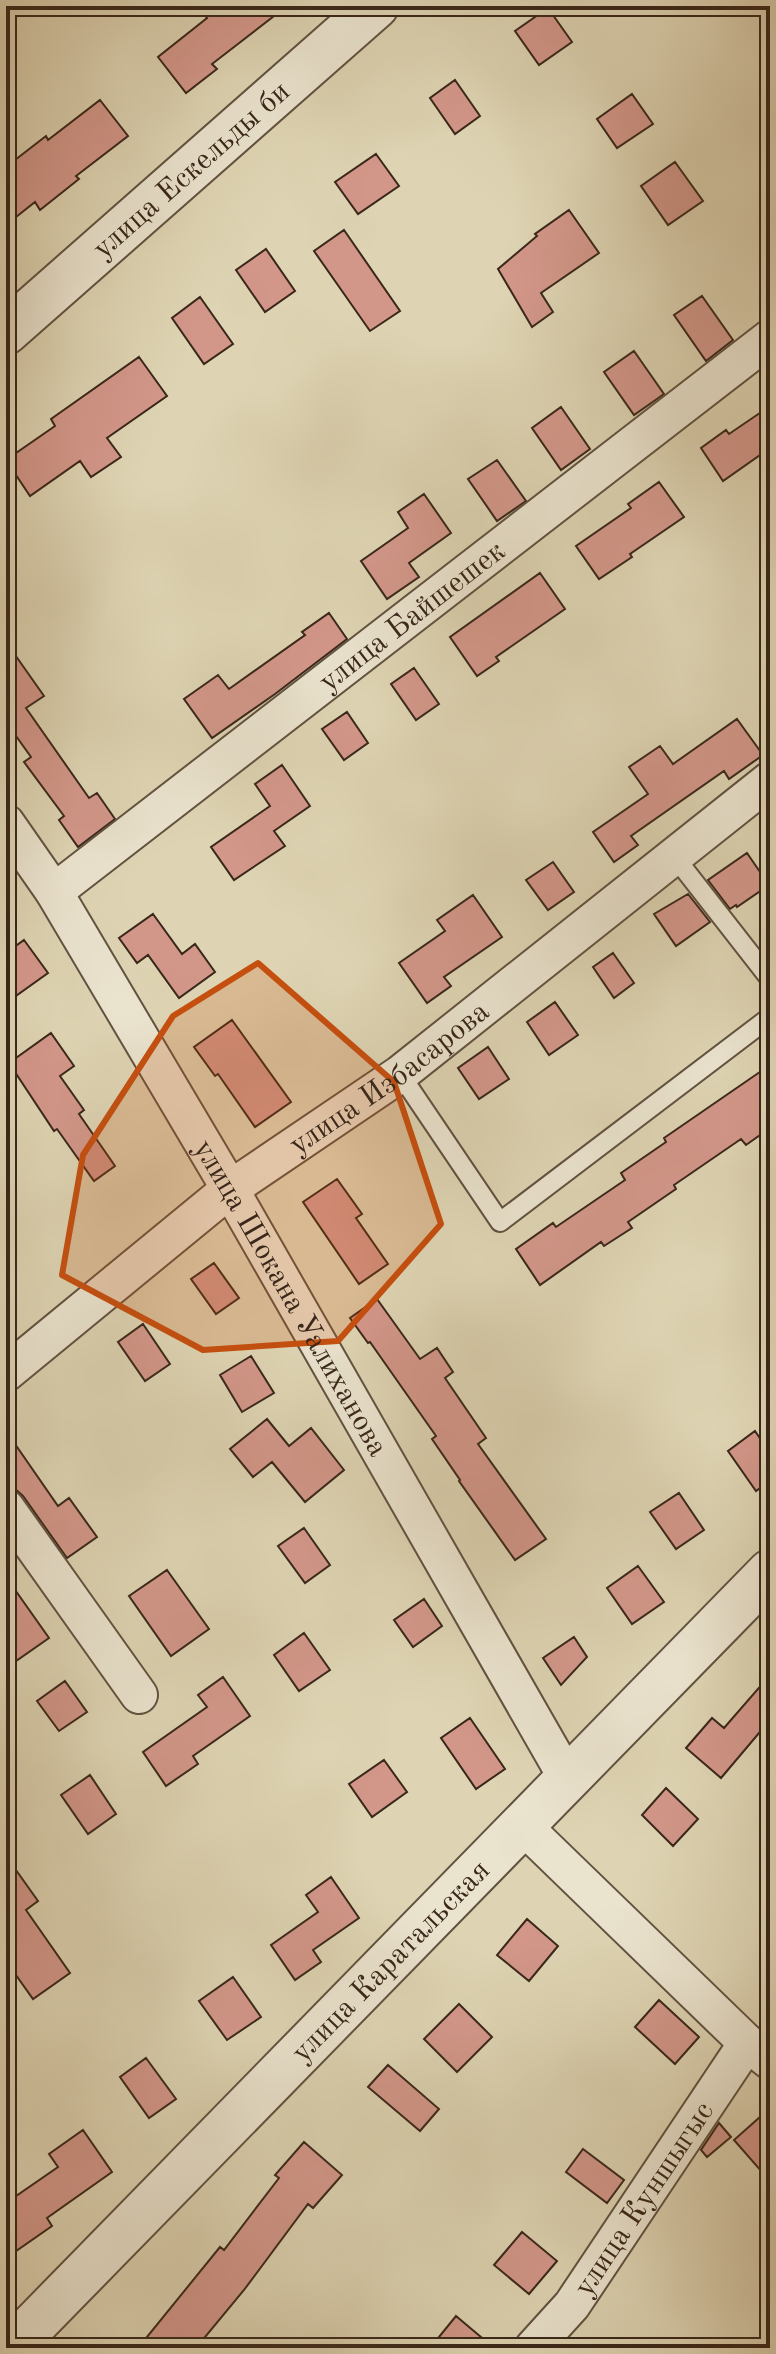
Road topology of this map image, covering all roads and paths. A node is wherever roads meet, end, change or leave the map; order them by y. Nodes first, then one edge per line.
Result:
1 (376, 6) edge
2 (6, 332) edge
3 (770, 338) edge
4 (770, 780) edge
5 (6, 823) edge
6 (674, 856) junction
7 (54, 892) junction
8 (770, 979) edge
9 (770, 1017) edge
10 (400, 1074) junction
11 (230, 1189) junction
12 (6, 1373) edge
13 (6, 1508) edge
14 (770, 1572) edge
15 (139, 1695) dead end
16 (567, 1778) junction
17 (522, 1825) junction
18 (759, 2052) edge
19 (11, 2348) edge
20 (533, 2348) edge

1 - 2 street, улица Ескельды би
3 - 7 street, улица Байшешек
4 - 6 street, улица Избасарова
5 - 7 street, улица Шокана Уалиханова
6 - 8 lane
6 - 10 street, улица Избасарова
7 - 11 street, улица Шокана Уалиханова
9 - 10 lane
10 - 11 street, улица Избасарова
11 - 12 street, улица Избасарова
11 - 16 street, улица Шокана Уалиханова
13 - 15 street
14 - 16 street, улица Каратальская
16 - 17 street, улица Каратальская
17 - 18 street
17 - 19 street, улица Каратальская
18 - 20 street, улица Куншыгыс

